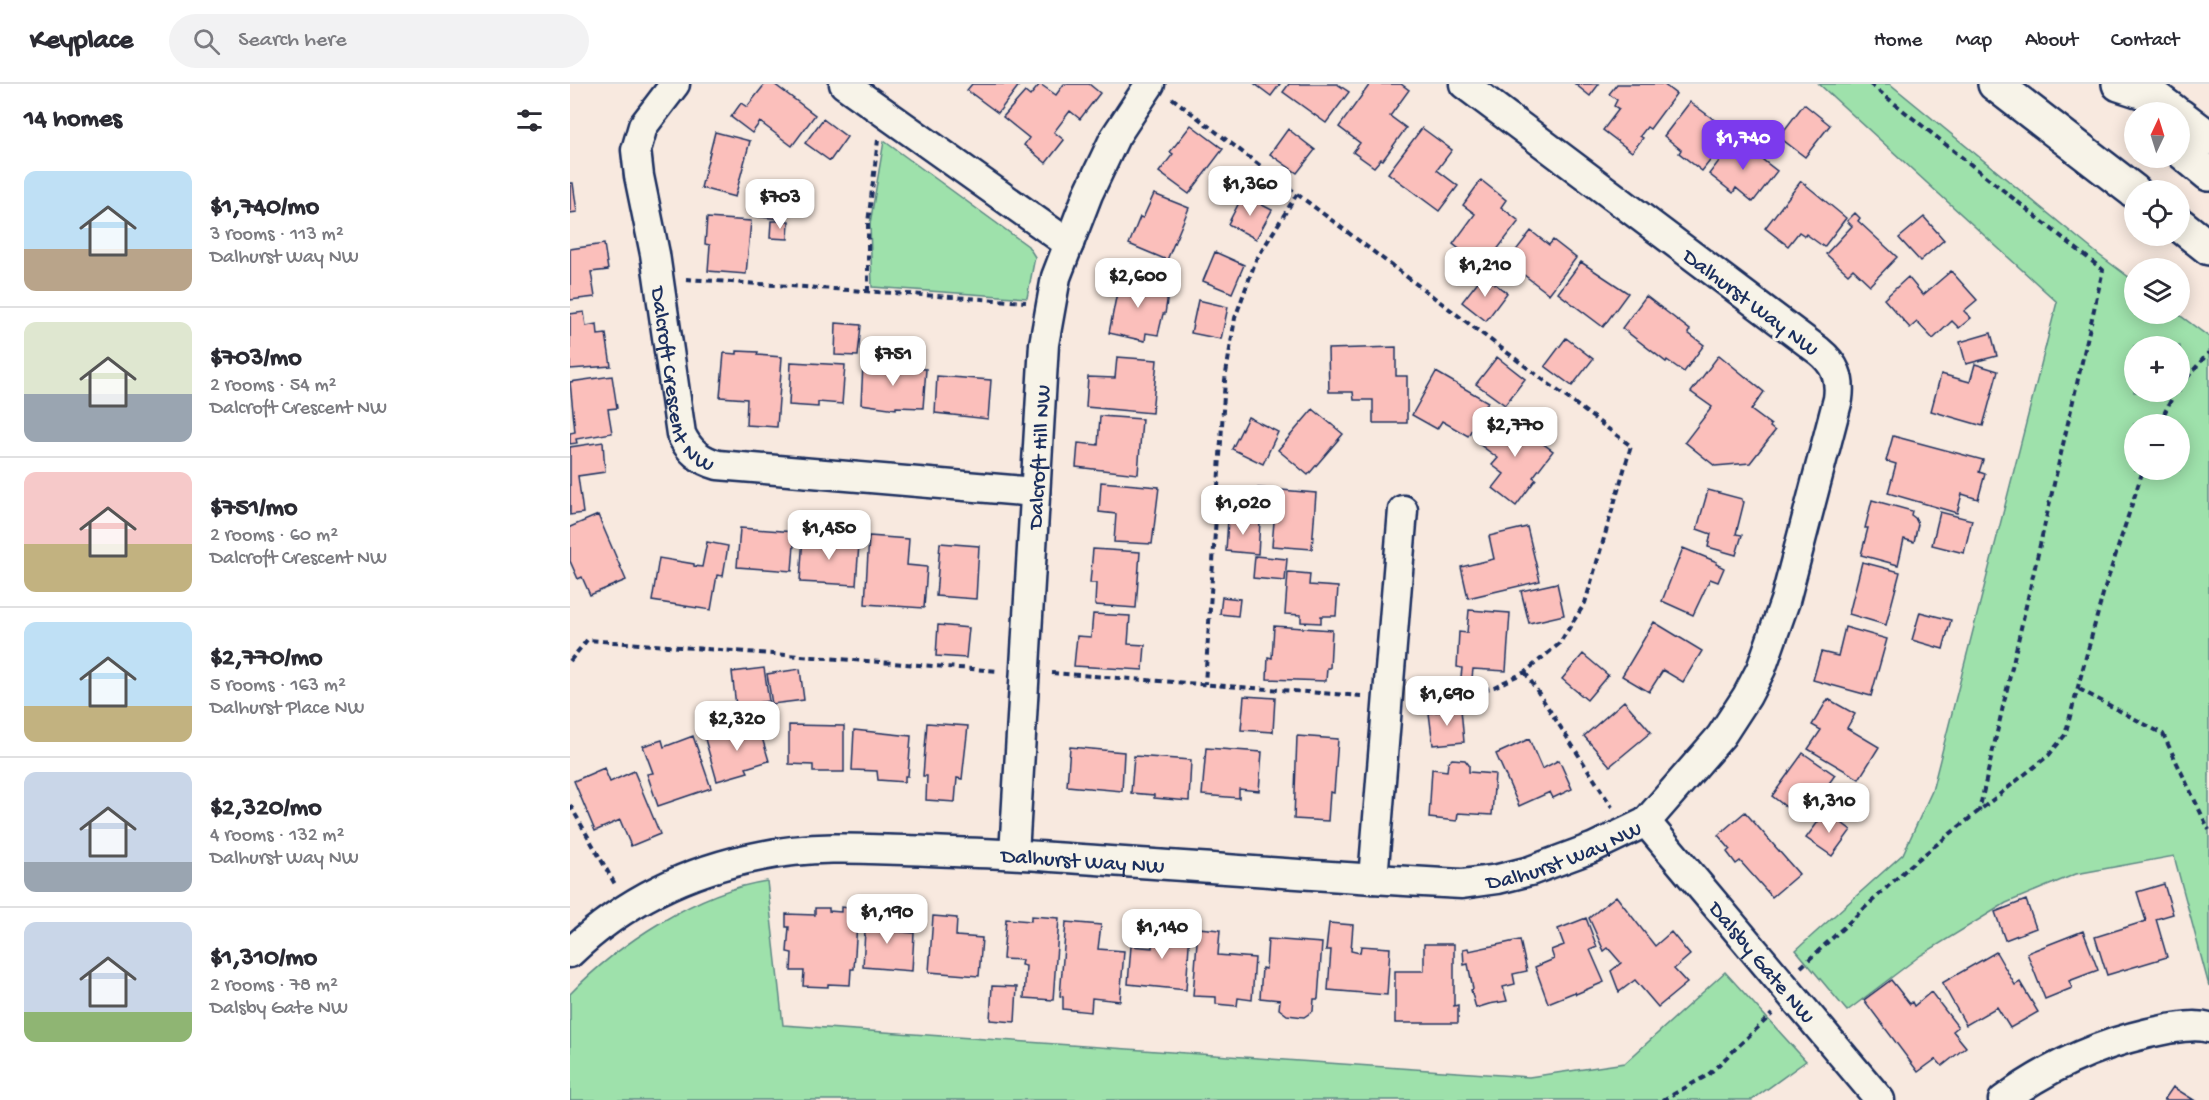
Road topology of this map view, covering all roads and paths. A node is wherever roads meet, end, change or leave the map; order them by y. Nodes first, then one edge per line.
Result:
1 (675, 84) edge
2 (844, 84) edge
3 (1464, 84) edge
4 (1870, 84) edge
5 (1995, 84) edge
6 (2096, 84) edge
7 (2119, 84) edge
8 (1156, 88) edge
9 (2161, 102) edge
10 (2124, 106) edge
11 (881, 111) junction
12 (2190, 124) edge
13 (2209, 138) edge
14 (2190, 158) edge
15 (2209, 174) edge
16 (2124, 183) edge
17 (1297, 194) junction
18 (2190, 233) edge
19 (1069, 243) junction
20 (2209, 248) edge
21 (659, 279) junction
22 (868, 292) junction
23 (1050, 305) junction
24 (2209, 352) edge
25 (2190, 374) edge
26 (2140, 480) edge
27 (1035, 492) junction
28 (1403, 510) dead end
29 (570, 661) edge
30 (1000, 670) dead end
31 (1525, 672) junction
32 (1048, 673) dead end
33 (1205, 684) junction
34 (2079, 689) junction
35 (1365, 696) dead end
36 (1407, 698) dead end
37 (570, 806) edge
38 (1612, 807) dead end
39 (1979, 811) junction
40 (1646, 822) junction
41 (2209, 830) edge
42 (1014, 854) junction
43 (1373, 879) junction
44 (616, 886) dead end
45 (570, 953) edge
46 (1787, 989) junction
47 (2209, 1028) edge
48 (1663, 1100) edge
49 (1880, 1100) edge
50 (2003, 1100) edge

1 - 21 street, Dalcroft Crescent NW
2 - 11 street
3 - 40 street, Dalhurst Way NW
4 - 39 path
5 - 16 main road
6 - 10 main road
7 - 9 main road
8 - 17 path
8 - 19 street, Dalcroft Hill NW
11 - 19 street
11 - 22 path
12 - 13 main road
14 - 15 main road
17 - 31 path
17 - 33 path
18 - 20 main road
19 - 23 street, Dalcroft Hill NW
21 - 22 path
21 - 27 street, Dalcroft Crescent NW
22 - 23 path
23 - 27 street, Dalcroft Hill NW
24 - 25 path
26 - 34 path
27 - 42 street, Dalcroft Hill NW
28 - 43 street
29 - 30 path
31 - 36 path
31 - 38 path
32 - 33 path
33 - 35 path
34 - 39 path
34 - 41 path
37 - 44 path
39 - 46 path
40 - 43 street, Dalhurst Way NW
40 - 46 street, Dalsby Gate NW
42 - 43 street, Dalhurst Way NW
42 - 45 street, Dalhurst Way NW
46 - 48 path
46 - 49 street, Dalsby Gate NW
47 - 50 street

